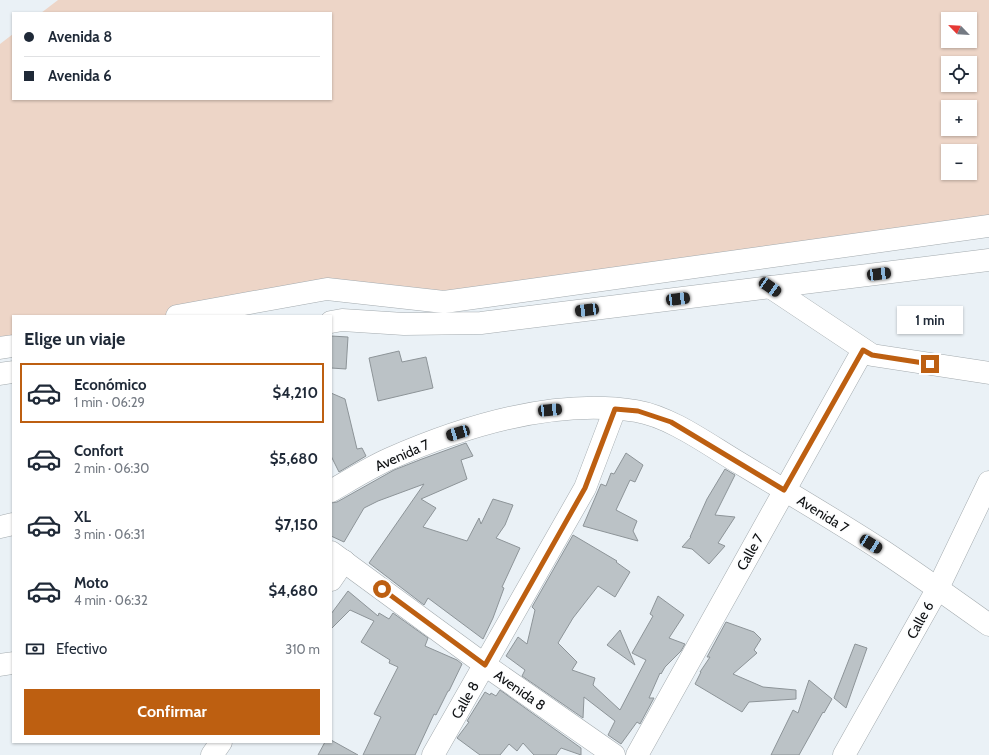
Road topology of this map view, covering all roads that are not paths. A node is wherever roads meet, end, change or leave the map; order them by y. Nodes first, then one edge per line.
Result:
1 (989, 226) edge
2 (989, 260) edge
3 (770, 287) junction
4 (183, 315) edge
5 (332, 322) edge
6 (12, 346) edge
7 (0, 348) edge
8 (863, 350) junction
9 (12, 372) edge
10 (989, 373) edge
11 (0, 374) edge
12 (615, 409) junction
13 (989, 482) edge
14 (332, 490) edge
15 (784, 490) junction
16 (12, 524) edge
17 (0, 527) edge
18 (337, 556) edge
19 (332, 576) edge
20 (938, 588) junction
21 (989, 626) edge
22 (12, 663) edge
23 (0, 665) edge
24 (485, 665) junction
25 (220, 743) edge
26 (212, 755) edge
27 (433, 755) edge
28 (614, 755) edge
29 (637, 755) edge
30 (844, 755) edge

1 - 4 street
2 - 3 street
3 - 5 street
3 - 8 street
6 - 7 street
8 - 10 street
8 - 15 street, Calle 7
9 - 11 street
12 - 14 street, Avenida 7
12 - 15 street, Avenida 7
12 - 24 street, Calle 8
13 - 20 street, Calle 6
15 - 20 street, Avenida 7
15 - 29 street, Calle 7
16 - 17 street
18 - 19 street
18 - 24 street, Avenida 8
20 - 21 street, Avenida 7
20 - 30 street, Calle 6
22 - 23 street
24 - 27 street, Calle 8
24 - 28 street, Avenida 8
25 - 26 street

